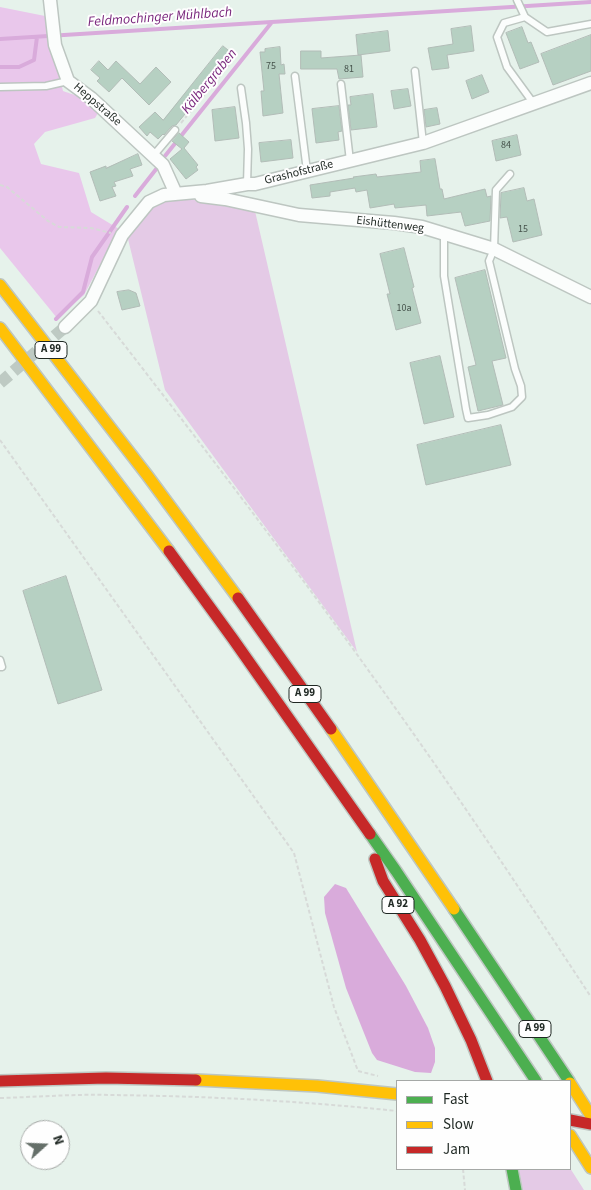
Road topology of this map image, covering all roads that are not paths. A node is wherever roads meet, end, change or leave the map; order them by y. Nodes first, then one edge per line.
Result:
1 (50, 0) edge
2 (518, 0) edge
3 (524, 17) junction
4 (591, 24) edge
5 (415, 71) dead end
6 (295, 76) dead end
7 (68, 80) junction
8 (591, 83) edge
9 (341, 84) dead end
10 (0, 87) edge
11 (242, 88) dead end
12 (534, 104) junction
13 (175, 130) road end
14 (423, 143) junction
15 (153, 156) junction
16 (350, 161) junction
17 (307, 171) junction
18 (510, 174) dead end
19 (247, 184) junction
20 (176, 194) junction
21 (444, 234) junction
22 (494, 249) junction
23 (0, 286) edge
24 (591, 297) edge
25 (66, 327) tunnel mouth
26 (0, 328) edge
27 (0, 660) edge
28 (0, 668) edge
29 (361, 820) junction
30 (487, 1080) edge
31 (535, 1080) edge
32 (569, 1080) edge
33 (0, 1081) edge
34 (572, 1085) edge
35 (396, 1094) edge
36 (591, 1116) edge
37 (571, 1120) edge
38 (591, 1124) edge
39 (571, 1137) edge
40 (589, 1165) edge
41 (512, 1170) edge
42 (516, 1190) edge

1 - 7 street, Heppstraße
2 - 3 lane
3 - 4 lane
3 - 12 lane
5 - 14 lane
6 - 17 lane
7 - 10 lane
7 - 15 street, Heppstraße
8 - 12 street, Grashofstraße
9 - 16 lane
11 - 19 lane
12 - 14 street, Grashofstraße
13 - 15 lane
14 - 16 street, Grashofstraße
15 - 20 street, Heppstraße
16 - 17 street, Grashofstraße
17 - 19 street, Grashofstraße
18 - 22 lane
19 - 20 street, Grashofstraße
20 - 21 street, Eishüttenweg
20 - 25 street, Grashofstraße
21 - 22 street, Eishüttenweg
21 - 22 lane
22 - 24 street, Eishüttenweg
23 - 32 main road, A 99
26 - 29 main road, A 99
27 - 28 lane
29 - 30 main road, A 92
29 - 31 main road, A 99
33 - 35 main road
34 - 36 main road, A 99
37 - 38 main road
39 - 40 main road
41 - 42 main road

